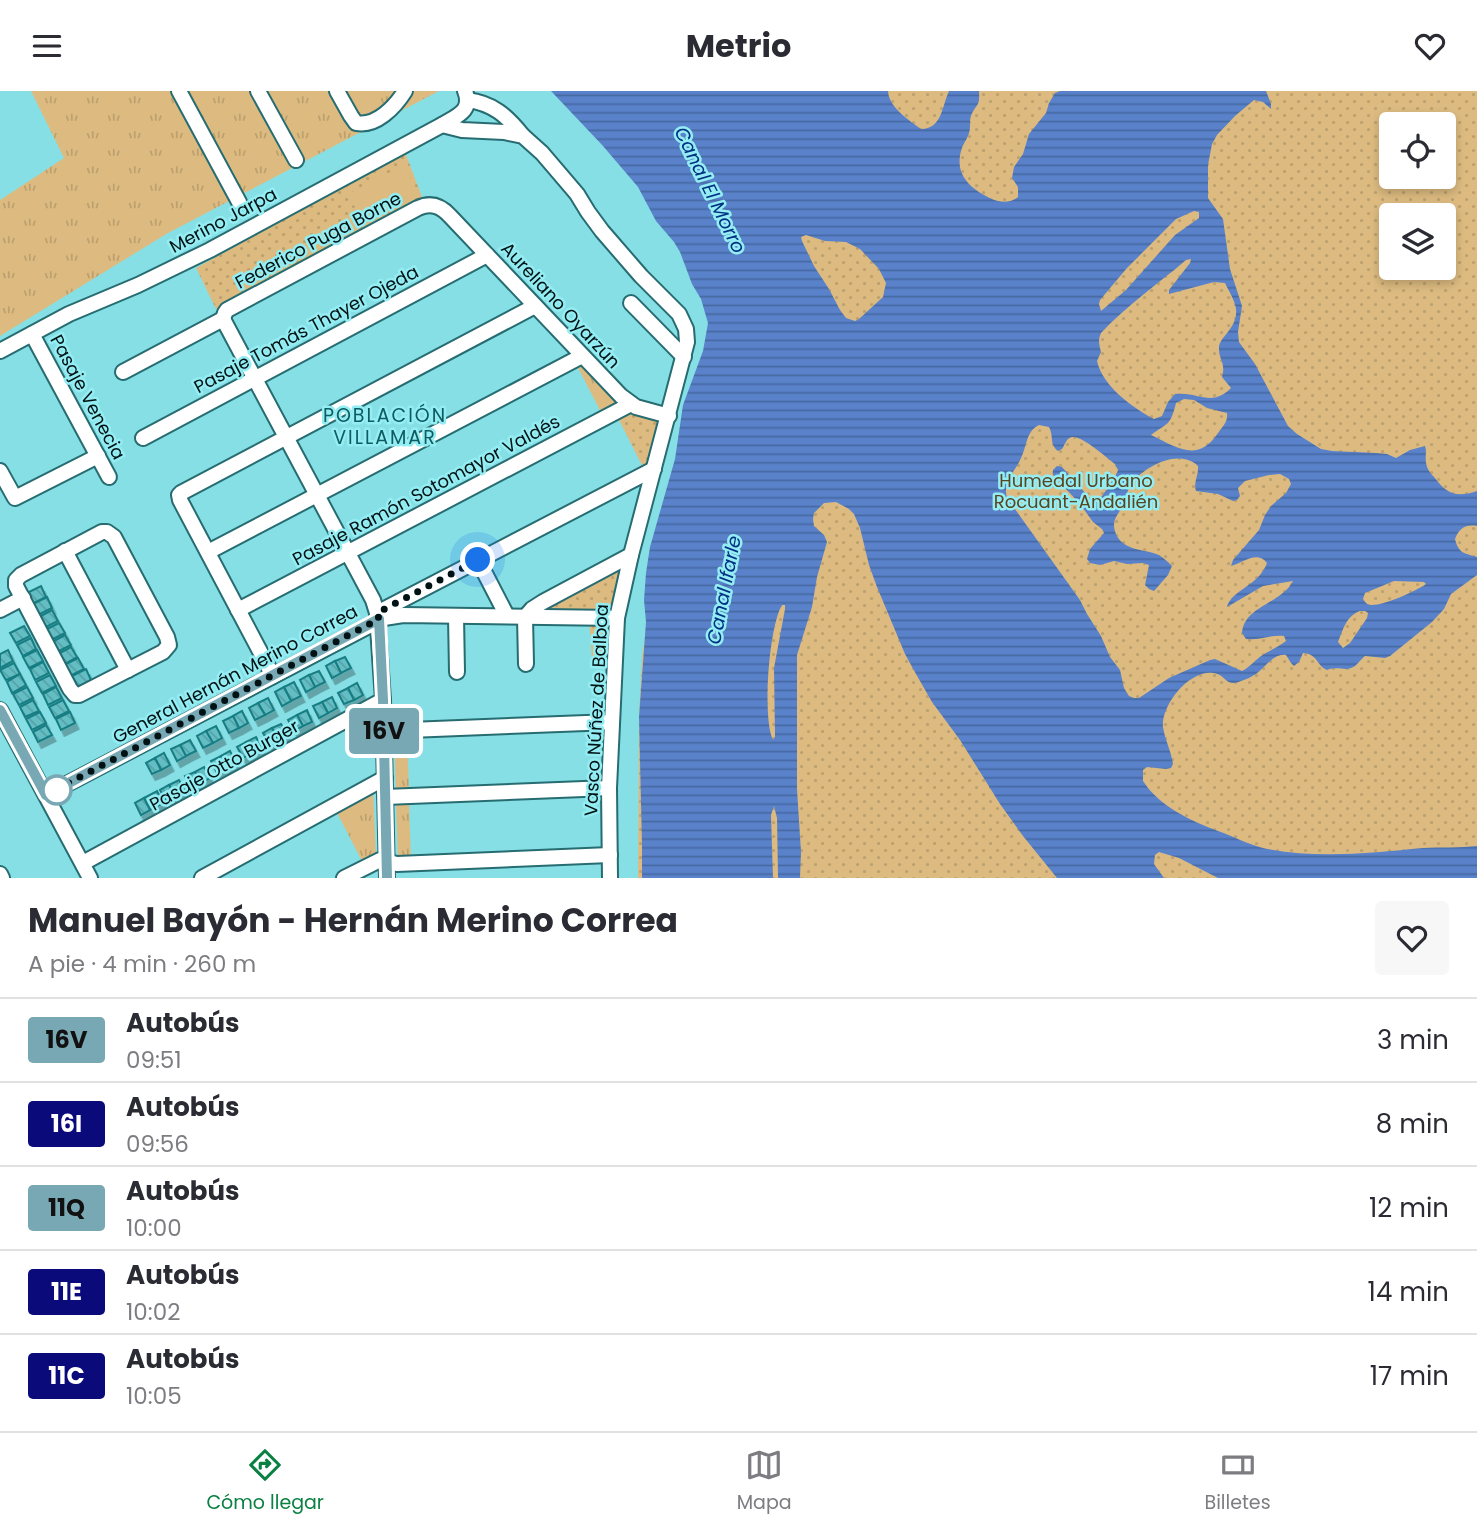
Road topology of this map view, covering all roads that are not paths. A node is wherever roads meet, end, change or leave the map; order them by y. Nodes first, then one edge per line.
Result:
1 (179, 91) edge
2 (258, 91) edge
3 (337, 91) edge
4 (405, 91) edge
5 (466, 96) edge
6 (442, 125) junction
7 (523, 136) junction
8 (296, 160) dead end
9 (239, 202) dead end
10 (436, 206) joint
11 (487, 255) junction
12 (631, 303) dead end
13 (536, 306) junction
14 (223, 319) junction
15 (32, 334) junction
16 (0, 351) edge
17 (582, 356) junction
18 (684, 357) junction
19 (123, 372) dead end
20 (254, 378) junction
21 (631, 404) junction
22 (668, 416) junction
23 (286, 437) junction
24 (144, 438) dead end
25 (98, 456) junction
26 (654, 469) junction
27 (0, 471) edge
28 (109, 477) dead end
29 (316, 495) junction
30 (65, 551) junction
31 (208, 552) junction
32 (348, 553) junction
33 (631, 555) junction
34 (478, 560) junction
35 (23, 598) junction
36 (0, 610) edge
37 (238, 610) junction
38 (378, 616) junction
39 (456, 616) junction
40 (507, 616) junction
41 (525, 617) junction
42 (617, 618) junction
43 (526, 664) dead end
44 (128, 670) junction
45 (457, 672) dead end
46 (273, 676) junction
47 (383, 700) junction
48 (0, 709) edge
49 (612, 722) junction
50 (384, 731) junction
51 (385, 778) junction
52 (609, 788) junction
53 (46, 795) junction
54 (385, 797) junction
55 (610, 855) junction
56 (387, 860) junction
57 (83, 863) junction
58 (90, 878) edge
59 (202, 878) edge
60 (344, 878) edge
61 (387, 878) edge
62 (610, 878) edge

1 - 9 street
2 - 8 street
3 - 4 street
5 - 6 street, Merino Jarpa
5 - 7 street
6 - 7 street
6 - 15 street, Merino Jarpa
7 - 18 street, Vasco Núñez de Balboa
10 - 11 street, Aureliano Oyarzún
10 - 14 street, Federico Puga Borne
11 - 13 street, Aureliano Oyarzún
11 - 20 street, Pasaje Tomás Thayer Ojeda
12 - 18 street
13 - 17 street, Aureliano Oyarzún
13 - 23 street
14 - 19 street, Federico Puga Borne
14 - 20 street
15 - 16 street, Merino Jarpa
15 - 25 street, Pasaje Venecia
17 - 21 street, Aureliano Oyarzún
17 - 29 street
18 - 22 street, Vasco Núñez de Balboa
20 - 23 street
20 - 24 street, Pasaje Tomás Thayer Ojeda
21 - 22 street, Aureliano Oyarzún
21 - 32 street, Pasaje Ramón Sotomayor Valdés
22 - 26 street, Vasco Núñez de Balboa
23 - 29 street
23 - 31 street
25 - 27 street
25 - 28 street, Pasaje Venecia
26 - 33 street, Vasco Núñez de Balboa
26 - 34 street
29 - 31 street
29 - 32 street
30 - 35 street
30 - 44 street
30 - 44 street
31 - 37 street
32 - 37 street, Pasaje Ramón Sotomayor Valdés
32 - 38 street
33 - 41 street
33 - 42 street, Vasco Núñez de Balboa
34 - 38 street
34 - 40 street
35 - 36 street
35 - 44 street
37 - 46 street
38 - 39 street, General Hernán Merino Correa
38 - 46 street, General Hernán Merino Correa
38 - 47 street
39 - 40 street, General Hernán Merino Correa
39 - 45 street
40 - 41 street, General Hernán Merino Correa
41 - 42 street, General Hernán Merino Correa
41 - 43 street
42 - 49 street, Vasco Núñez de Balboa
46 - 53 street, General Hernán Merino Correa
47 - 50 street
47 - 57 street, Pasaje Otto Burger
48 - 53 street
49 - 50 street
49 - 52 street, Vasco Núñez de Balboa
50 - 51 street
51 - 54 street
51 - 59 street
52 - 54 street
52 - 55 street, Vasco Núñez de Balboa
53 - 57 street
54 - 56 street
55 - 56 street
55 - 62 street, Vasco Núñez de Balboa
56 - 60 street
56 - 61 street
57 - 58 street

